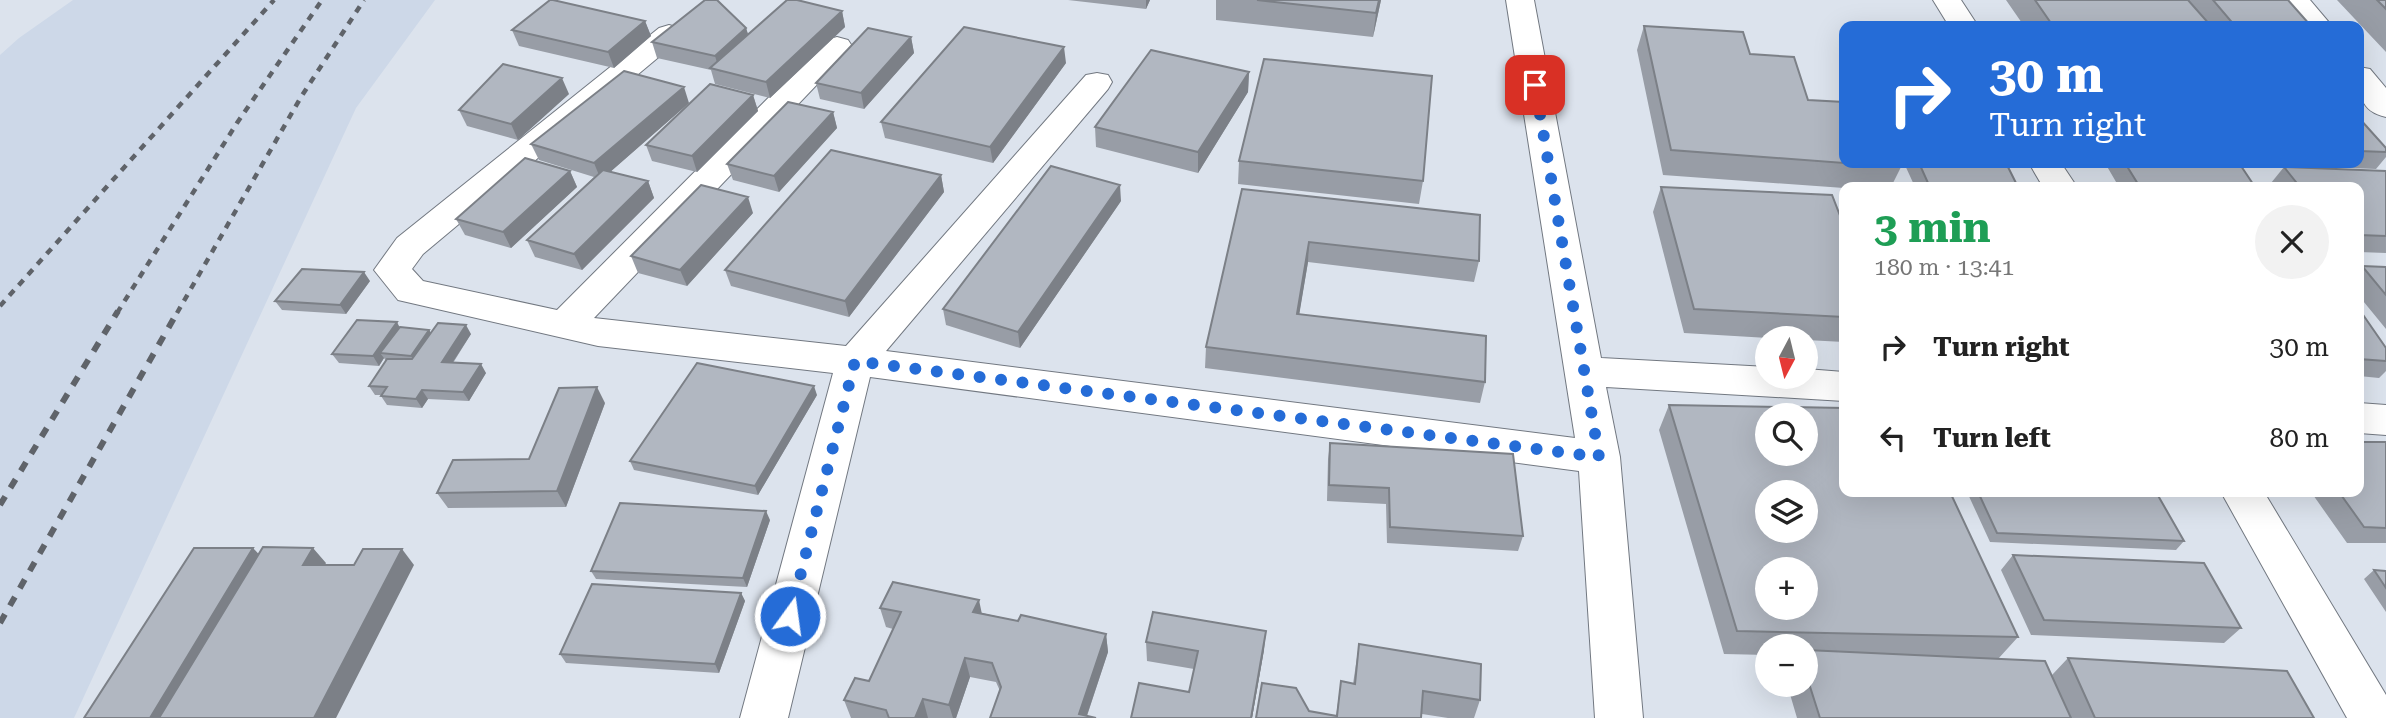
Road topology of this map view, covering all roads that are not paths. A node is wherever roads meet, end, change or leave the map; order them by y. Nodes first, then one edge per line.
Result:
1 (1520, 0) edge
2 (1947, 0) edge
3 (2294, 0) edge
4 (1960, 21) edge
5 (2312, 21) edge
6 (669, 34) edge
7 (837, 46) dead end
8 (1097, 82) dead end
9 (2364, 82) edge
10 (2386, 108) edge
11 (565, 325) junction
12 (855, 361) junction
13 (1584, 371) junction
14 (1839, 386) edge
15 (2364, 418) edge
16 (2386, 420) edge
17 (1599, 457) junction
18 (2245, 497) edge
19 (764, 718) edge
20 (1619, 718) edge
21 (2373, 718) edge

1 - 13 street
2 - 4 street
3 - 5 street
6 - 11 street
7 - 11 street
8 - 12 street
9 - 10 street
11 - 12 street
12 - 17 street
12 - 19 street
13 - 14 street
13 - 17 street
15 - 16 street
17 - 20 street
18 - 21 street

